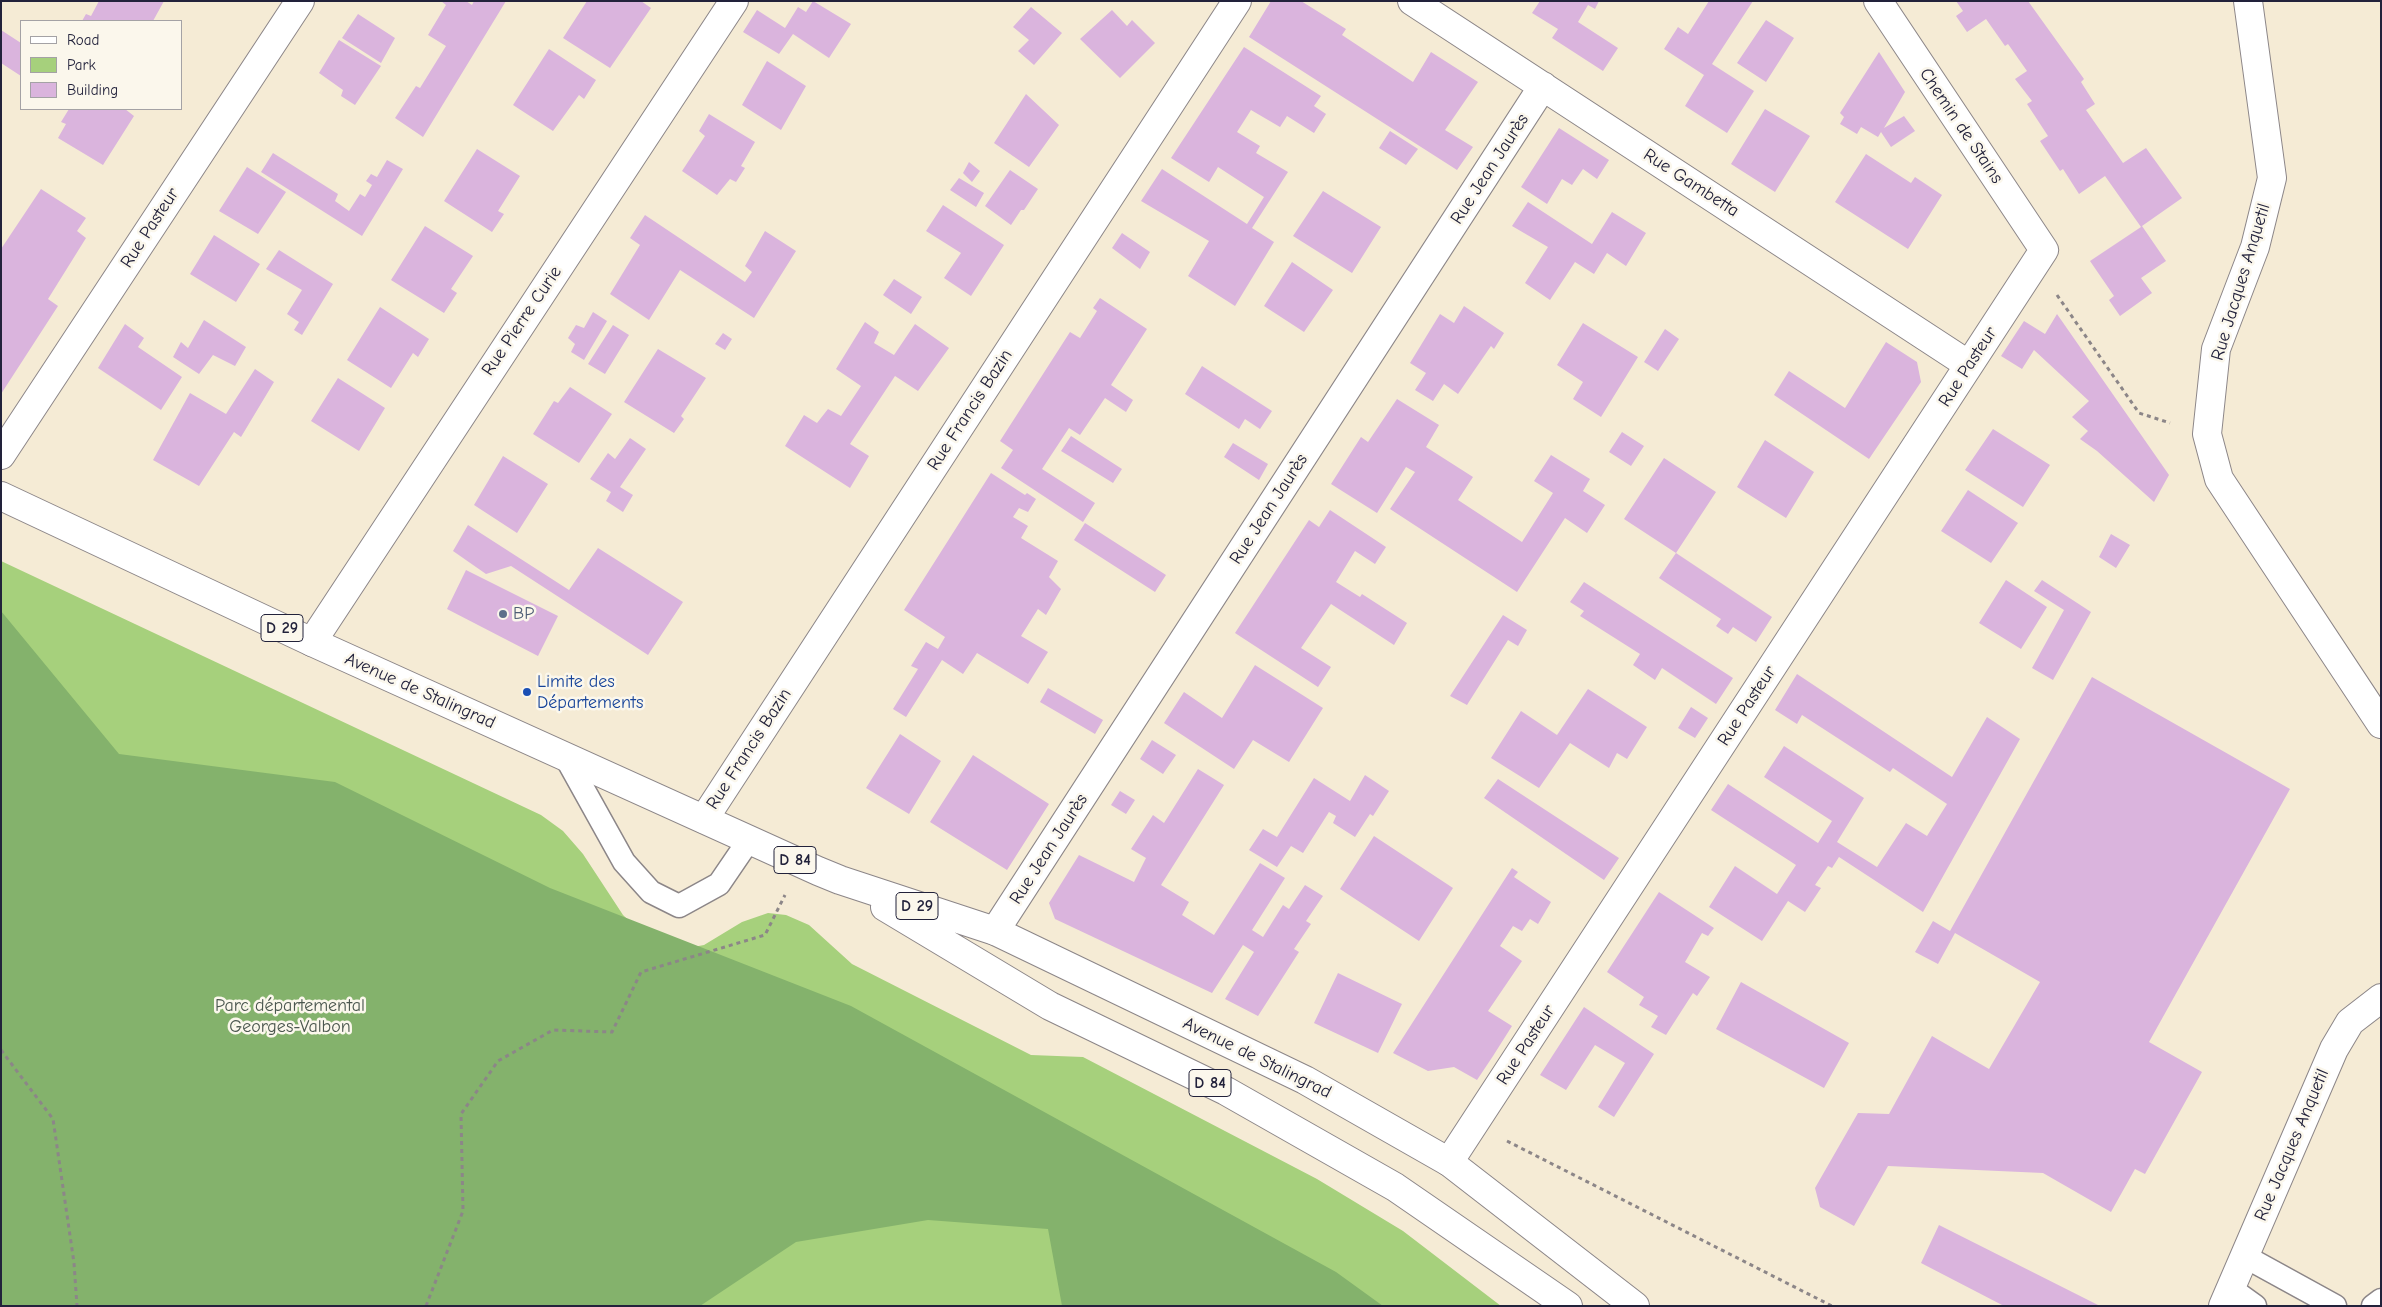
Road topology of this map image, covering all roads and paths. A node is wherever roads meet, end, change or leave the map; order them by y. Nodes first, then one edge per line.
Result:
1 (300, 1) edge
2 (734, 1) edge
3 (1412, 1) edge
4 (1878, 1) edge
5 (2248, 1) edge
6 (1236, 2) edge
7 (1544, 86) junction
8 (2040, 257) junction
9 (1969, 365) junction
10 (2207, 434) junction
11 (1, 455) edge
12 (1, 496) edge
13 (312, 642) junction
14 (2381, 724) edge
15 (565, 756) junction
16 (704, 819) junction
17 (749, 840) junction
18 (801, 863) junction
19 (840, 880) junction
20 (995, 931) junction
21 (2381, 998) edge
22 (1, 1050) edge
23 (1474, 1124) junction
24 (1449, 1162) junction
25 (2244, 1256) junction
26 (2227, 1297) edge
27 (2381, 1300) edge
28 (77, 1306) edge
29 (426, 1306) edge
30 (1568, 1306) edge
31 (1635, 1306) edge
32 (1832, 1306) edge
33 (2255, 1306) edge
34 (2334, 1306) edge
35 (2373, 1306) edge

1 - 11 street, Rue Pasteur
2 - 13 street, Rue Pierre Curie
3 - 7 street, Rue Gambetta
4 - 8 street, Chemin de Stains
5 - 10 street, Rue Jacques Anquetil
6 - 16 street, Rue Francis Bazin
7 - 9 street, Rue Gambetta
7 - 20 street, Rue Jean Jaurès
8 - 9 street, Rue Pasteur
8 - 10 path
9 - 23 street, Rue Pasteur
10 - 14 street, Rue Jacques Anquetil
12 - 13 street, Avenue de Stalingrad / D 29
13 - 15 street, Avenue de Stalingrad / D 29
15 - 16 street, Avenue de Stalingrad / D 29
15 - 17 lane
16 - 17 street, Avenue de Stalingrad / D 29
17 - 18 street, Avenue de Stalingrad / D 84
18 - 19 street, Avenue de Stalingrad / D 84
18 - 29 path
19 - 20 street, Avenue de Stalingrad / D 29
19 - 30 street, Avenue de Stalingrad / D 84
20 - 24 street, Avenue de Stalingrad / D 84
21 - 25 street, Rue Jacques Anquetil
22 - 28 path
23 - 24 street, Rue Pasteur
23 - 32 path
24 - 31 street, Avenue de Stalingrad / D 84
25 - 26 street, Rue Jacques Anquetil
25 - 34 lane
26 - 33 lane
27 - 35 lane

